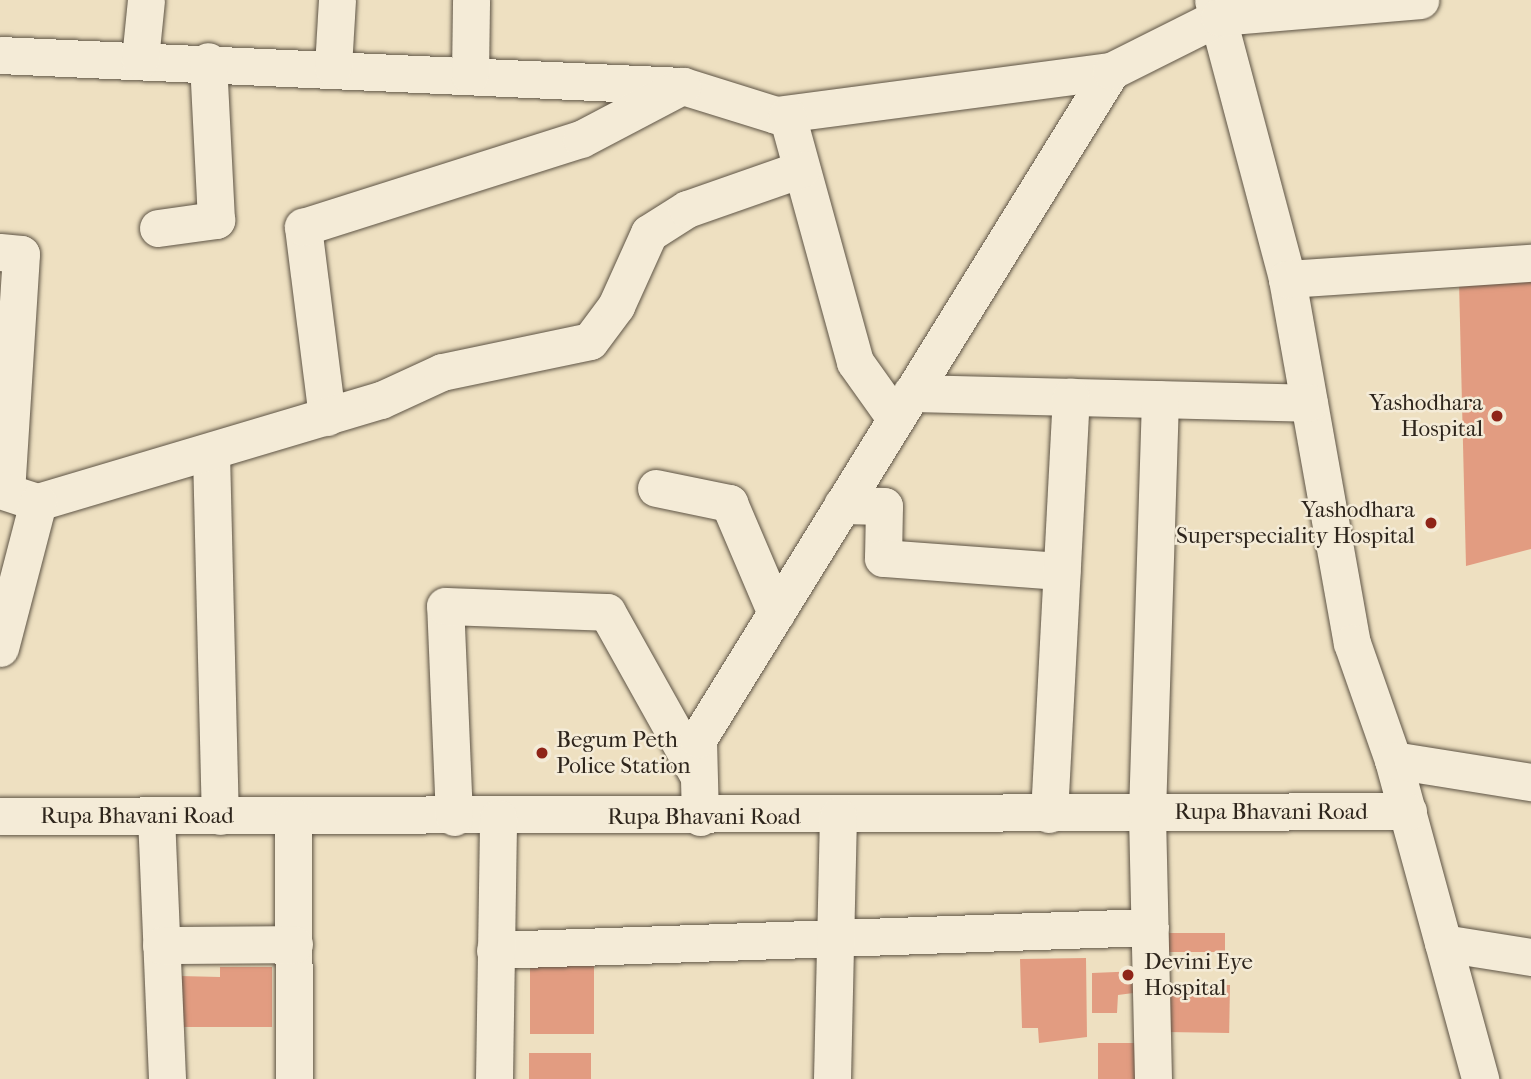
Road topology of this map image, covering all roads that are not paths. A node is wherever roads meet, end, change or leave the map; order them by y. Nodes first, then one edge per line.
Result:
1 (146, 0) edge
2 (337, 0) edge
3 (471, 0) edge
4 (1420, 0) edge
5 (1216, 8) edge
6 (0, 55) edge
7 (140, 59) junction
8 (208, 61) junction
9 (333, 68) junction
10 (1111, 71) junction
11 (470, 75) junction
12 (683, 86) junction
13 (787, 115) junction
14 (801, 169) junction
15 (158, 228) dead end
16 (0, 252) edge
17 (1531, 263) edge
18 (1287, 279) junction
19 (1072, 397) junction
20 (1160, 399) junction
21 (1309, 403) junction
22 (903, 405) junction
23 (327, 417) junction
24 (211, 453) junction
25 (656, 488) dead end
26 (15, 494) edge
27 (842, 505) junction
28 (1062, 571) junction
29 (775, 613) junction
30 (0, 648) edge
31 (1393, 760) junction
32 (1531, 782) edge
33 (701, 800) junction
34 (1408, 811) junction
35 (1147, 813) junction
36 (1049, 814) junction
37 (0, 816) edge
38 (156, 816) junction
39 (220, 816) junction
40 (838, 816) junction
41 (293, 817) junction
42 (454, 817) junction
43 (498, 818) junction
44 (1150, 927) junction
45 (831, 939) junction
46 (1443, 943) junction
47 (293, 944) junction
48 (162, 945) junction
49 (495, 950) junction
50 (1531, 957) edge
51 (167, 1079) edge
52 (294, 1079) edge
53 (494, 1079) edge
54 (832, 1079) edge
55 (1153, 1079) edge
56 (1480, 1079) edge

1 - 7 street
2 - 9 street
3 - 11 street
4 - 5 street
5 - 10 street
5 - 18 street
6 - 7 street
7 - 8 street
8 - 9 street
8 - 15 street
9 - 11 street
10 - 13 street
10 - 22 street
11 - 12 street
12 - 13 street
12 - 23 street
13 - 14 street
14 - 22 street
14 - 23 street
16 - 26 street
17 - 18 street
18 - 21 street
19 - 20 street
19 - 22 street
19 - 28 street
20 - 21 street
20 - 35 street
21 - 31 street
22 - 27 street
23 - 24 street
24 - 26 street
24 - 39 street
25 - 29 street
26 - 30 street
27 - 28 street
27 - 29 street
28 - 36 street
29 - 33 street
31 - 32 street
31 - 34 street
33 - 40 street, Rupa Bhavani Road
33 - 42 street
33 - 43 street, Rupa Bhavani Road
34 - 35 street, Rupa Bhavani Road
34 - 46 street
35 - 36 street, Rupa Bhavani Road
35 - 44 street
36 - 40 street, Rupa Bhavani Road
37 - 38 street, Rupa Bhavani Road
38 - 39 street, Rupa Bhavani Road
38 - 48 street
39 - 41 street, Rupa Bhavani Road
40 - 45 street
41 - 42 street, Rupa Bhavani Road
41 - 47 street
42 - 43 street, Rupa Bhavani Road
43 - 49 street
44 - 45 street
44 - 55 street
45 - 49 street
45 - 54 street
46 - 50 street
46 - 56 street
47 - 48 street
47 - 52 street
48 - 51 street
49 - 53 street

